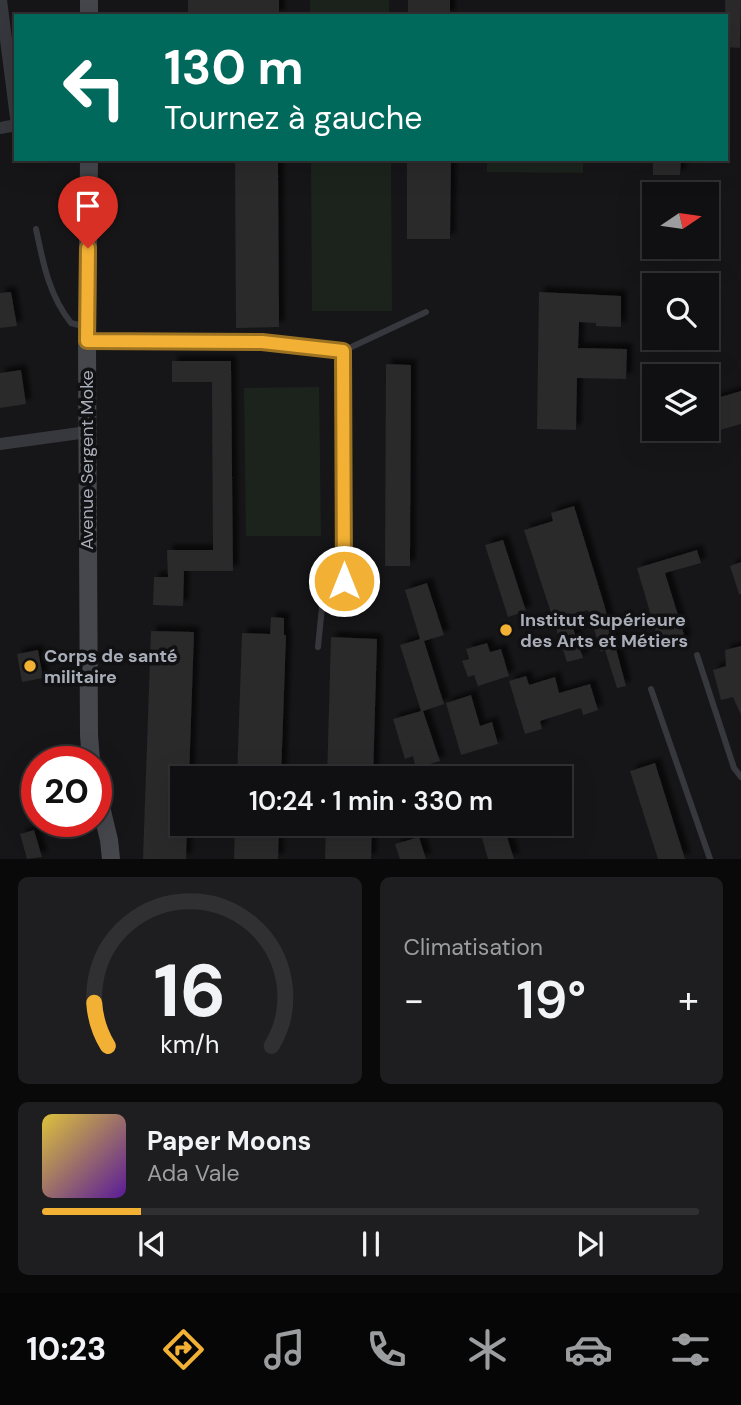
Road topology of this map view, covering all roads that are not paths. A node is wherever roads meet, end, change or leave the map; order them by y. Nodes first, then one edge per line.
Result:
1 (1, 0) edge
2 (14, 102) edge
3 (89, 161) edge
4 (36, 229) dead end
5 (426, 312) dead end
6 (87, 334) junction
7 (343, 351) junction
8 (87, 432) junction
9 (0, 444) edge
10 (318, 647) dead end
11 (697, 655) dead end
12 (651, 689) dead end
13 (90, 746) edge
14 (741, 777) edge
15 (108, 837) edge
16 (111, 859) edge
17 (710, 859) edge

1 - 2 street
3 - 6 main road, Avenue Sergent Moke
4 - 6 lane
5 - 7 lane
6 - 7 lane
6 - 8 main road, Avenue Sergent Moke
7 - 10 lane
8 - 9 street
8 - 13 main road, Avenue Sergent Moke
11 - 14 lane
12 - 17 lane
15 - 16 main road

